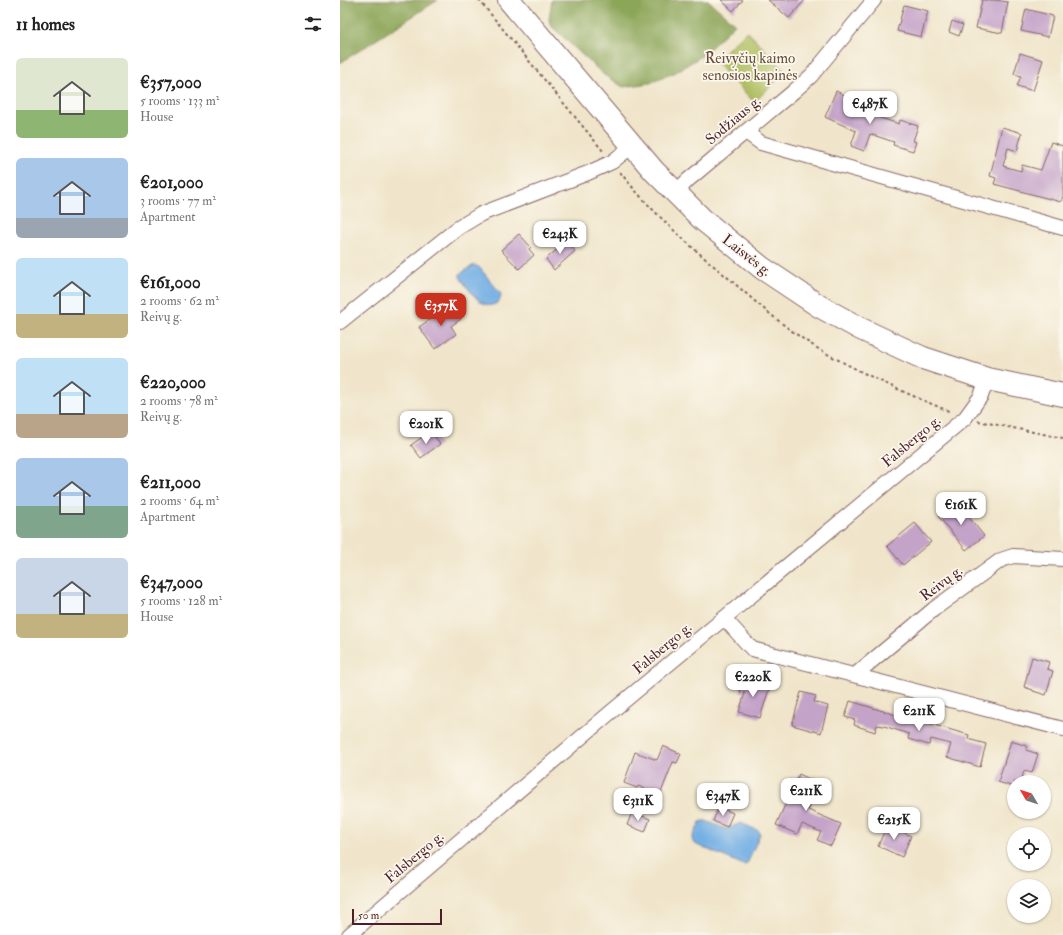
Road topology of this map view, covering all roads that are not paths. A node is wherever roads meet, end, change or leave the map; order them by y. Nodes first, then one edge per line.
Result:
1 (509, 0) edge
2 (874, 0) edge
3 (746, 132) junction
4 (632, 146) junction
5 (675, 193) junction
6 (1063, 228) edge
7 (340, 322) edge
8 (987, 379) junction
9 (1063, 396) edge
10 (1063, 559) edge
11 (724, 618) junction
12 (855, 675) junction
13 (1063, 729) edge
14 (349, 935) edge

1 - 4 main road, Laisvės g.
2 - 3 street, Sodžiaus g.
3 - 5 street, Sodžiaus g.
3 - 6 street
4 - 5 main road, Laisvės g.
4 - 7 street
5 - 8 main road, Laisvės g.
8 - 9 main road, Laisvės g.
8 - 11 street, Falsbergo g.
10 - 12 street, Reivų g.
11 - 12 street
11 - 14 street, Falsbergo g.
12 - 13 street

